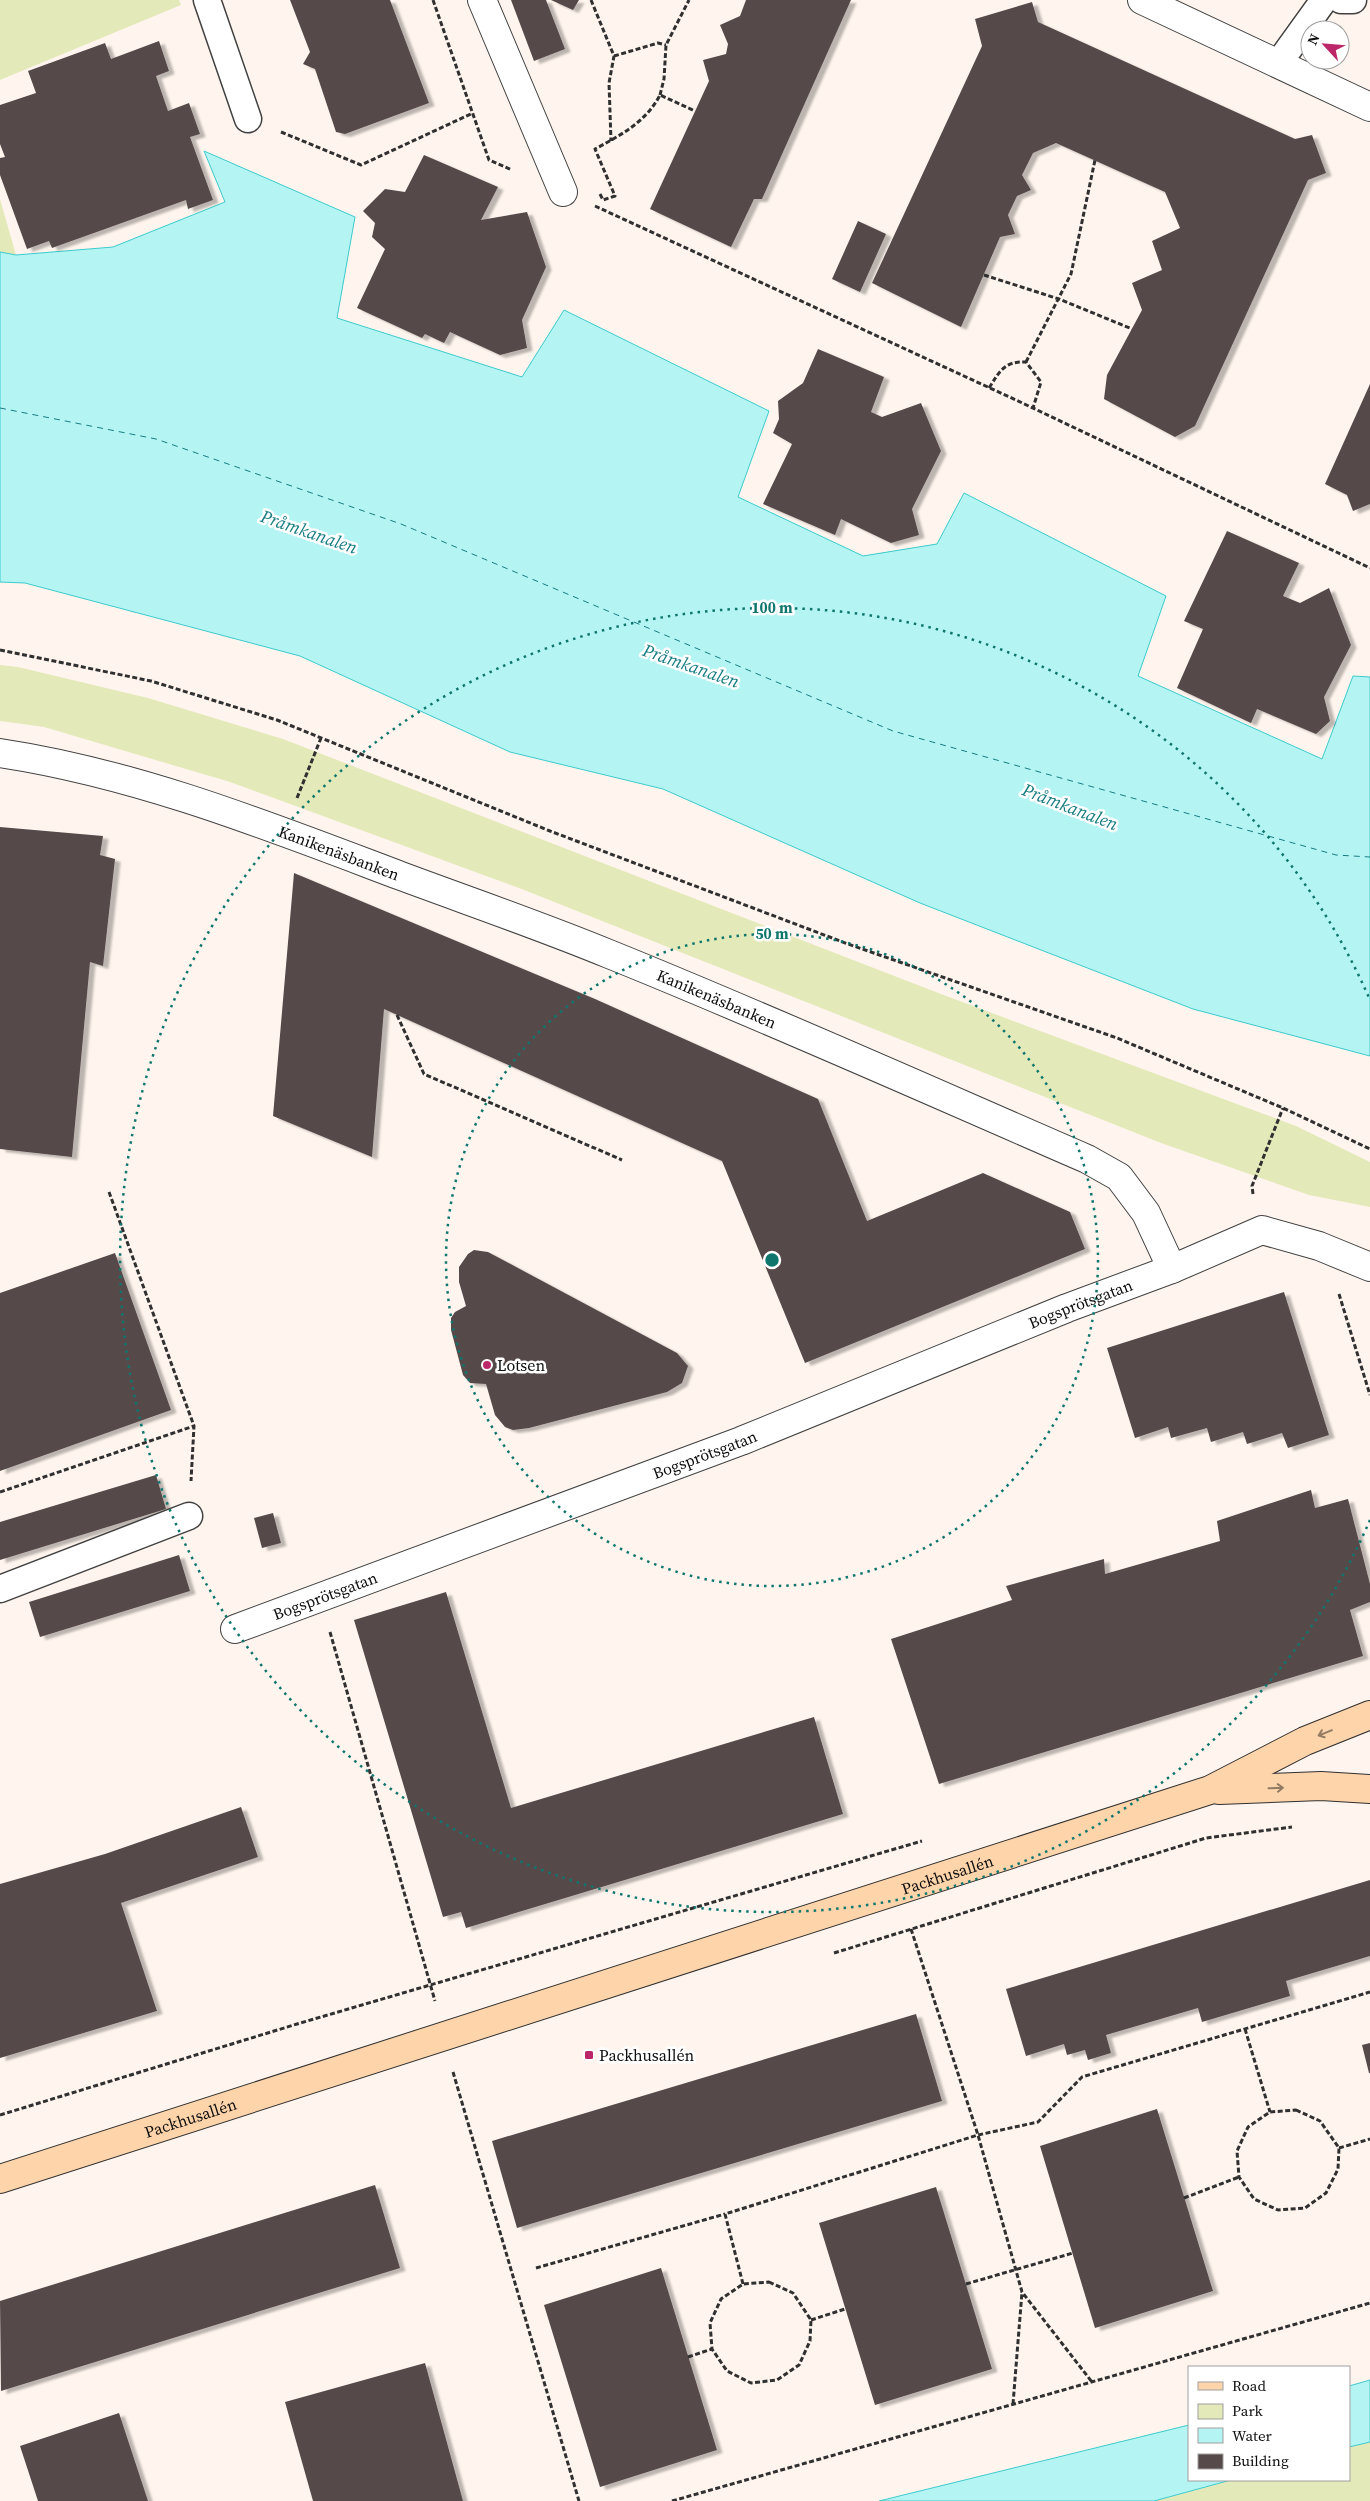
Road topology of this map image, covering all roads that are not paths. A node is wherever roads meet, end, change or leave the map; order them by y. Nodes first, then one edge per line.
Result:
1 (207, 0) edge
2 (482, 0) edge
3 (1142, 0) edge
4 (1324, 0) edge
5 (1341, 0) edge
6 (1353, 0) edge
7 (1278, 64) junction
8 (1370, 107) edge
9 (248, 119) road end
10 (562, 192) road end
11 (0, 753) edge
12 (1370, 1267) edge
13 (1172, 1269) junction
14 (189, 1516) road end
15 (0, 1589) edge
16 (235, 1629) dead end
17 (1370, 1715) edge
18 (1370, 1789) edge
19 (1210, 1790) junction
20 (0, 2179) edge

1 - 9 lane
2 - 10 street
3 - 7 street
4 - 7 lane
5 - 6 lane
7 - 8 street
11 - 13 street, Kanikenäsbanken
12 - 13 street
13 - 16 street, Bogsprötsgatan
14 - 15 lane
17 -> 19 street, Packhusallén
19 -> 18 street, Packhusallén
19 - 20 street, Packhusallén

